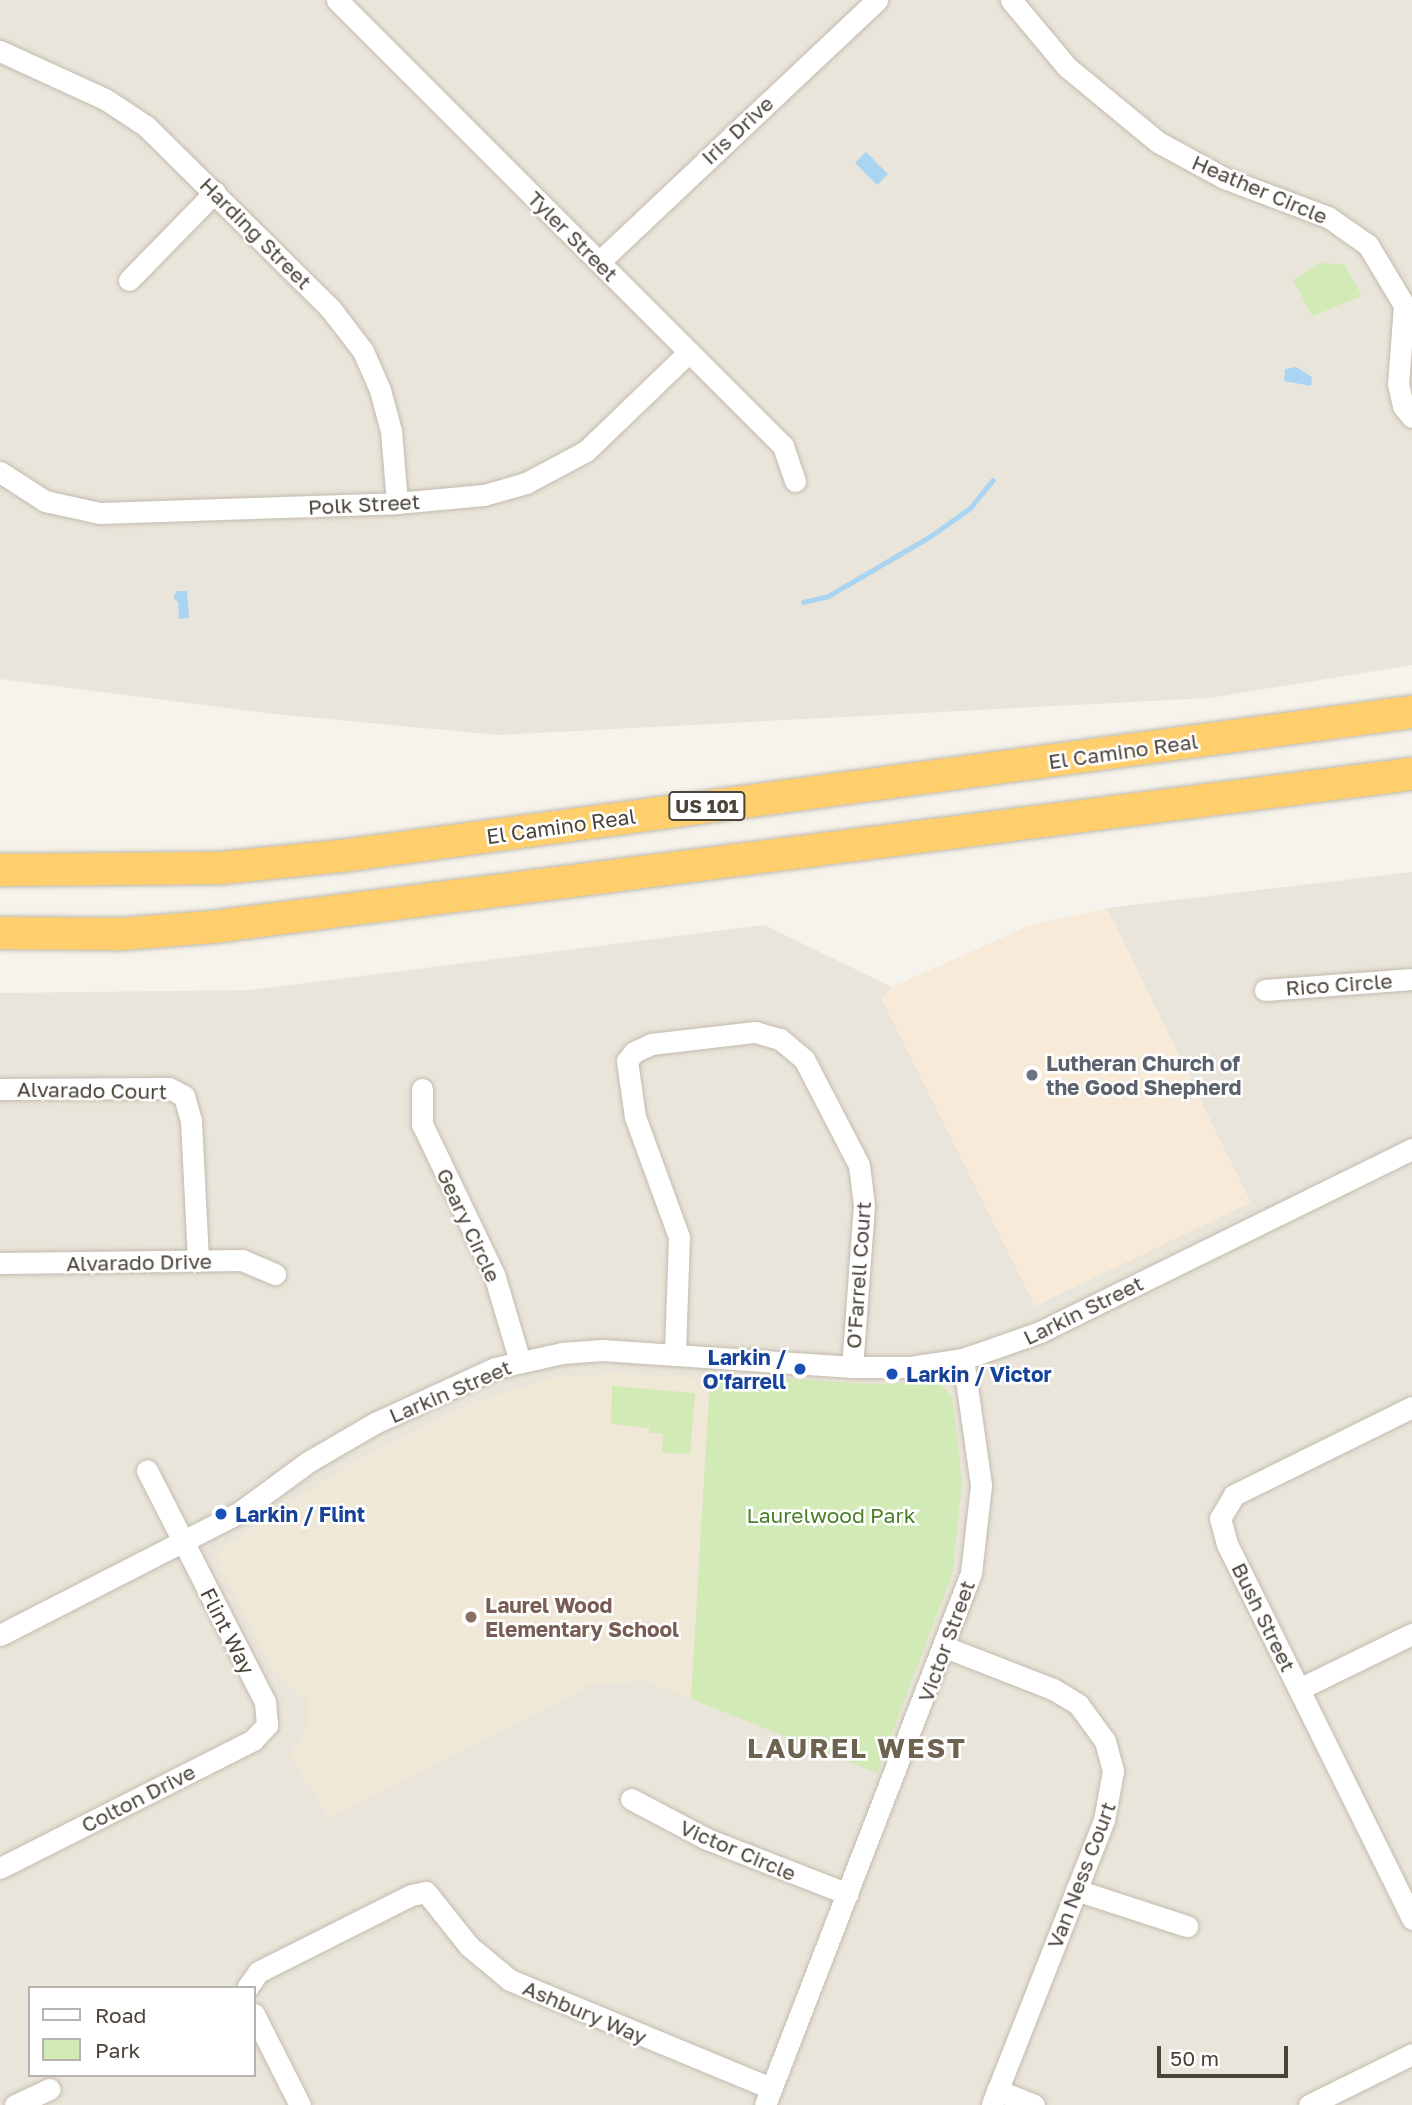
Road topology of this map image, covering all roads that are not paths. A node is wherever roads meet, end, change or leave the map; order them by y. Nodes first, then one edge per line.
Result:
1 (337, 0) edge
2 (877, 0) edge
3 (1011, 0) edge
4 (0, 51) edge
5 (215, 191) junction
6 (599, 262) junction
7 (129, 280) dead end
8 (1408, 309) edge
9 (689, 352) junction
10 (1412, 417) edge
11 (0, 472) edge
12 (794, 481) dead end
13 (397, 503) junction
14 (1412, 712) edge
15 (1412, 775) edge
16 (0, 870) edge
17 (0, 933) edge
18 (1412, 979) edge
19 (1265, 990) dead end
20 (0, 1089) edge
21 (422, 1089) dead end
22 (1412, 1149) edge
23 (198, 1261) junction
24 (0, 1263) edge
25 (275, 1274) dead end
26 (675, 1352) junction
27 (963, 1359) junction
28 (520, 1362) junction
29 (852, 1367) junction
30 (1412, 1407) edge
31 (147, 1470) dead end
32 (183, 1543) junction
33 (1412, 1634) edge
34 (0, 1635) edge
35 (945, 1647) junction
36 (1299, 1689) junction
37 (269, 1720) joint
38 (631, 1799) dead end
39 (0, 1868) edge
40 (1076, 1890) junction
41 (848, 1894) junction
42 (1412, 1919) edge
43 (1188, 1926) dead end
44 (248, 1986) edge
45 (256, 2018) edge
46 (1412, 2054) edge
47 (48, 2089) dead end
48 (768, 2096) edge
49 (994, 2098) edge
50 (15, 2105) edge
51 (300, 2105) edge
52 (1034, 2105) edge
53 (1309, 2105) edge

1 - 6 street, Tyler Street
2 - 6 street, Iris Drive
3 - 8 street, Heather Circle
4 - 5 street, Harding Street
5 - 7 street
5 - 13 street, Harding Street
6 - 9 street, Tyler Street
8 - 10 street, Heather Circle
9 - 12 street, Tyler Street
9 - 13 street, Polk Street
11 - 13 street, Polk Street
14 - 16 highway, El Camino Real / US 101
15 - 17 highway
18 - 19 street, Rico Circle
20 - 23 street, Alvarado Court
21 - 28 street, Geary Circle
22 - 27 street, Larkin Street
23 - 24 street, Alvarado Drive
23 - 25 street, Alvarado Drive
26 - 28 street, Larkin Street
26 - 29 street, Larkin Street
26 - 29 street, O'Farrell Court
27 - 29 street, Larkin Street
27 - 35 street, Victor Street
28 - 32 street, Larkin Street
30 - 36 street, Bush Street
31 - 32 street, Flint Way
32 - 34 street, Larkin Street
32 - 37 street, Flint Way
33 - 36 street
35 - 40 street, Van Ness Court
35 - 41 street, Victor Street
36 - 42 street, Bush Street
37 - 39 street, Colton Drive
38 - 41 street, Victor Circle
40 - 43 street
40 - 49 street, Van Ness Court
41 - 48 street, Victor Street
44 - 48 street, Ashbury Way
45 - 51 street
46 - 53 street
47 - 50 street
49 - 52 street

